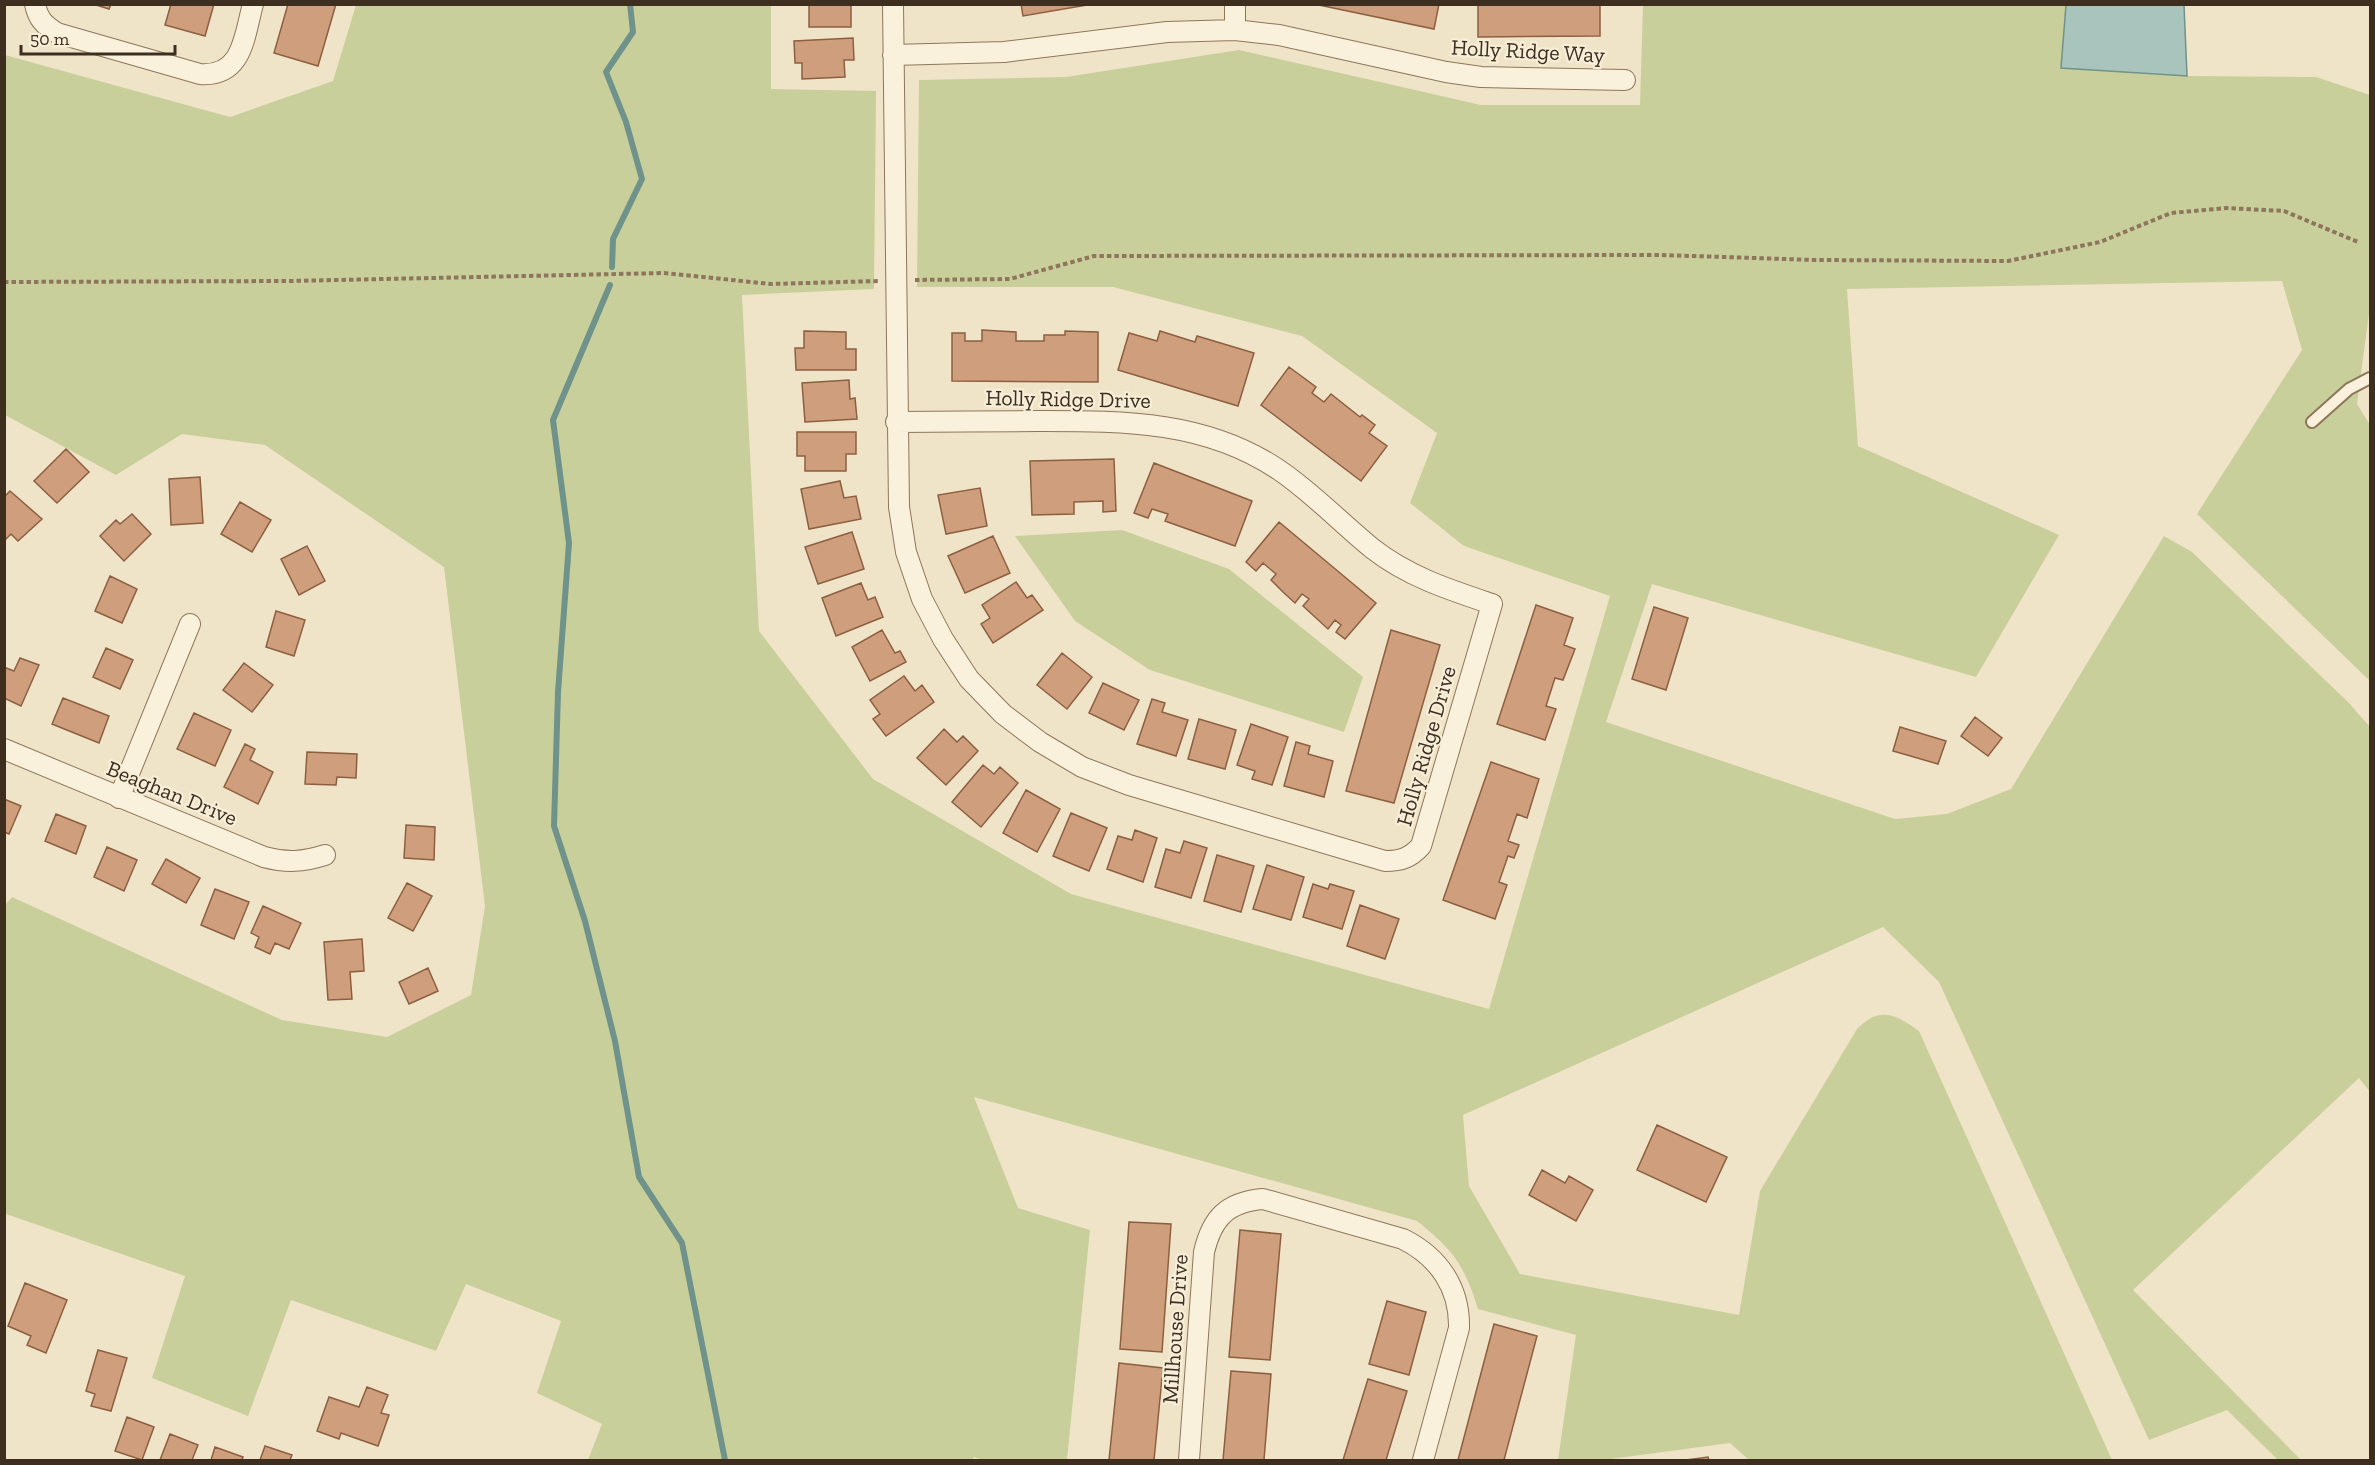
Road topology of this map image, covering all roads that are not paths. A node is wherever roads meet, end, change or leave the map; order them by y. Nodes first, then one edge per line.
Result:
1 (35, 4) edge
2 (253, 4) edge
3 (893, 4) edge
4 (1235, 4) edge
5 (1235, 30) junction
6 (893, 55) junction
7 (1625, 80) dead end
8 (2370, 378) edge
9 (896, 422) junction
10 (2312, 422) dead end
11 (190, 624) dead end
12 (4, 749) edge
13 (119, 798) junction
14 (325, 855) dead end
15 (1189, 1461) edge
16 (1423, 1461) edge

1 - 2 street
3 - 6 street, Holly Ridge Drive
4 - 5 street
5 - 6 street, Holly Ridge Way
5 - 7 street, Holly Ridge Way
6 - 9 street, Holly Ridge Drive
8 - 10 lane
9 - 9 street, Holly Ridge Drive
11 - 13 street
12 - 13 street, Beaghan Drive
13 - 14 street, Beaghan Drive
15 - 16 street, Millhouse Drive

